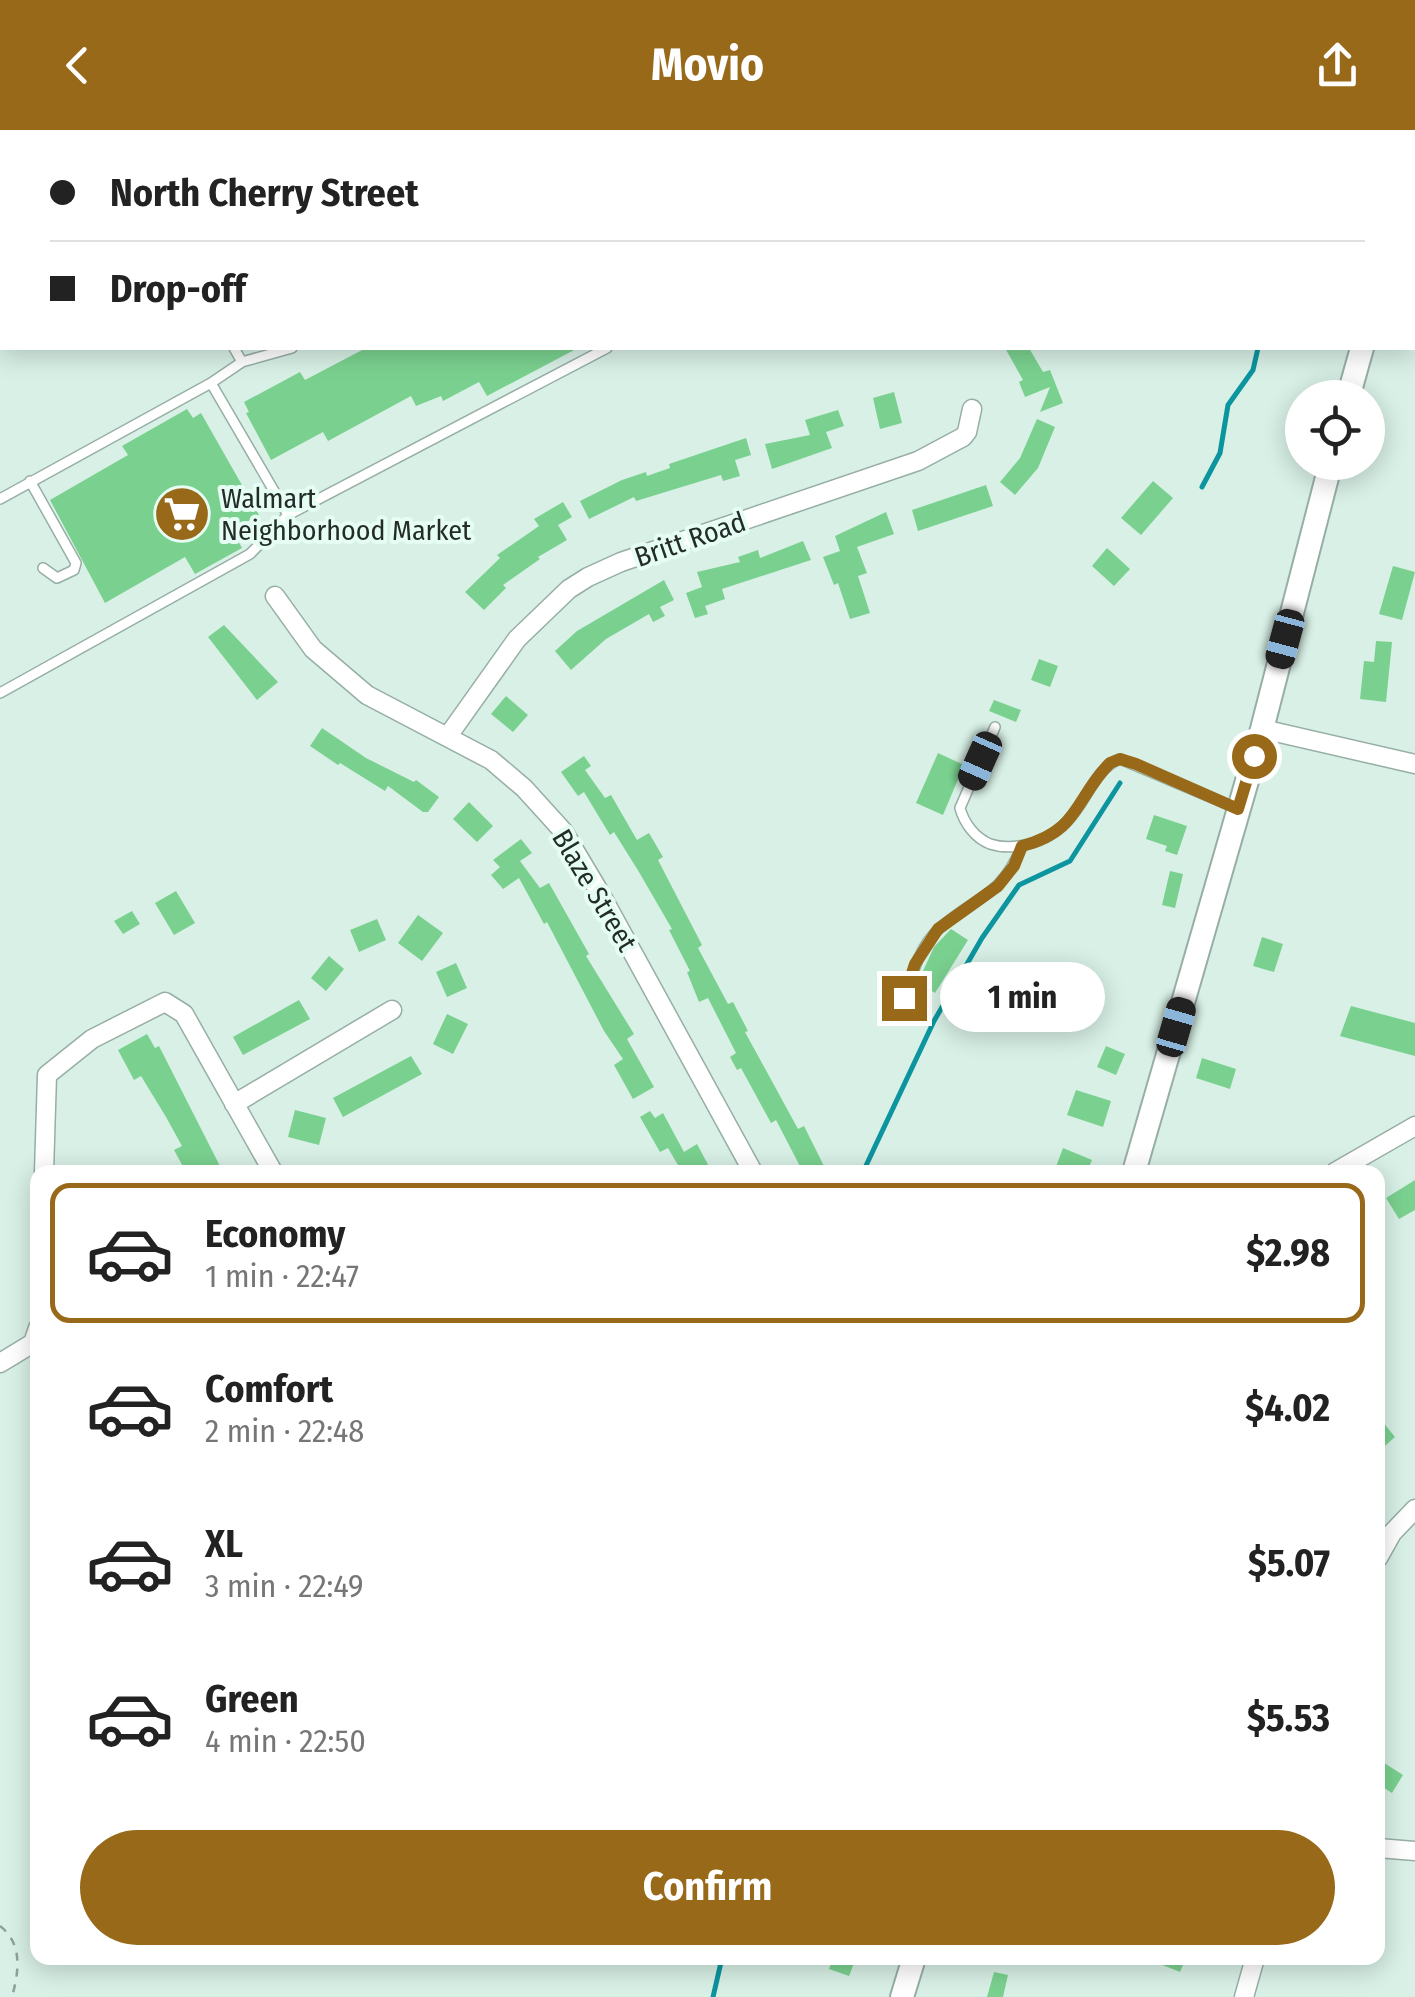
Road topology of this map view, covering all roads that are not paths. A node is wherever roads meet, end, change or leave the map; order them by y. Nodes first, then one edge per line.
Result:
1 (235, 350) edge
2 (285, 350) edge
3 (603, 350) edge
4 (1361, 350) edge
5 (242, 362) junction
6 (1353, 380) edge
7 (211, 382) junction
8 (972, 409) dead end
9 (1327, 480) edge
10 (30, 481) junction
11 (0, 498) edge
12 (288, 515) junction
13 (43, 568) dead end
14 (275, 596) dead end
15 (0, 692) edge
16 (995, 727) dead end
17 (1262, 729) junction
18 (448, 736) junction
19 (1415, 764) edge
20 (1238, 809) junction
21 (1022, 846) junction
22 (904, 998) dead end
23 (392, 1010) dead end
24 (234, 1104) junction
25 (1415, 1126) edge
26 (44, 1165) edge
27 (269, 1165) edge
28 (749, 1165) edge
29 (1136, 1165) edge
30 (1347, 1165) edge
31 (30, 1346) edge
32 (0, 1363) edge
33 (1415, 1509) edge
34 (1385, 1546) edge
35 (1385, 1849) edge
36 (1415, 1851) edge
37 (912, 1965) edge
38 (1253, 1965) edge
39 (902, 1997) edge
40 (1244, 1997) edge

1 - 5 lane
2 - 5 lane
3 - 12 lane
4 - 6 street
5 - 7 lane
7 - 10 lane
7 - 12 lane
8 - 18 street, Britt Road
9 - 17 street
10 - 11 lane
10 - 13 lane
12 - 15 lane
14 - 18 street, Blaze Street
16 - 21 lane
17 - 19 street
17 - 20 street
18 - 28 street, Blaze Street
20 - 21 lane
20 - 29 street
21 - 22 lane
23 - 24 street
24 - 26 street
24 - 27 street
25 - 30 street
31 - 32 street
33 - 34 street
35 - 36 street
37 - 39 street
38 - 40 street

